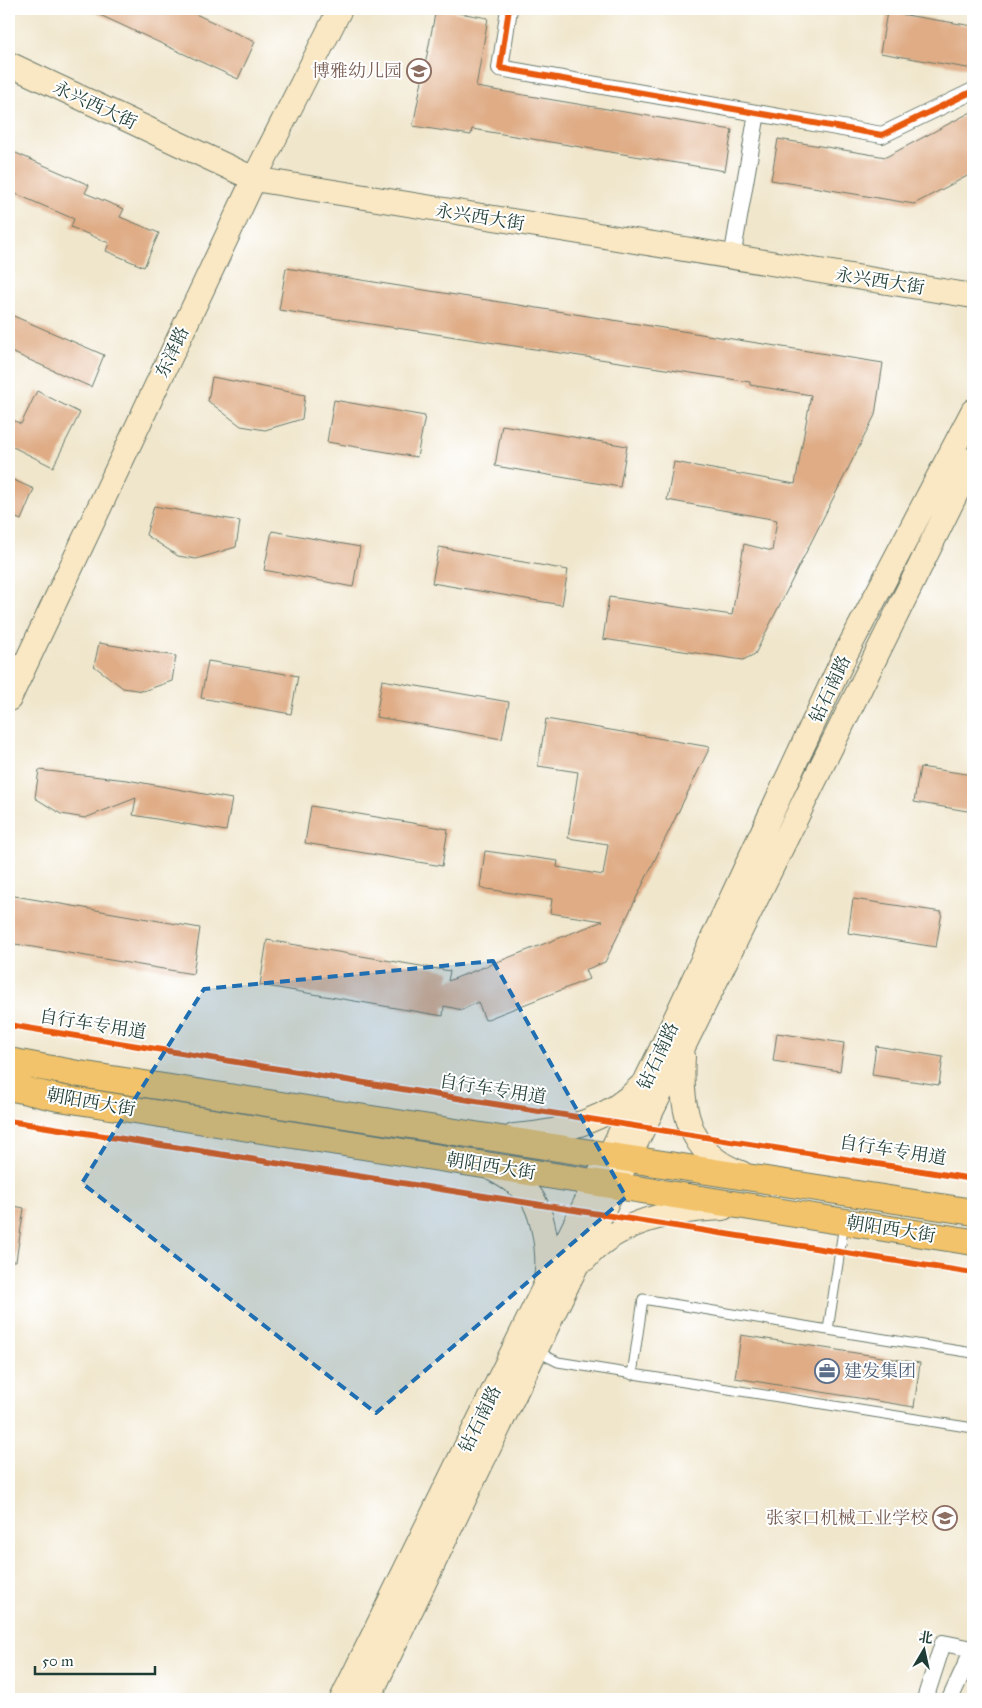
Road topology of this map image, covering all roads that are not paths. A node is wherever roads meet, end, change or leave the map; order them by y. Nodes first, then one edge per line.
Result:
1 (340, 9) edge
2 (509, 9) edge
3 (9, 64) edge
4 (973, 91) edge
5 (757, 113) junction
6 (254, 179) junction
7 (732, 258) junction
8 (973, 296) edge
9 (973, 412) edge
10 (973, 459) edge
11 (9, 698) edge
12 (683, 1049) junction
13 (9, 1061) edge
14 (648, 1078) junction
15 (9, 1087) edge
16 (494, 1138) junction
17 (620, 1157) junction
18 (486, 1165) junction
19 (753, 1178) junction
20 (606, 1184) junction
21 (750, 1206) junction
22 (973, 1212) edge
23 (844, 1221) junction
24 (973, 1242) edge
25 (573, 1274) junction
26 (543, 1290) junction
27 (828, 1330) junction
28 (536, 1351) junction
29 (973, 1353) edge
30 (632, 1375) junction
31 (973, 1428) edge
32 (342, 1699) edge
33 (368, 1699) edge
34 (925, 1699) edge
35 (950, 1699) edge

1 - 6 main road, 东泽路
2 - 5 street
3 - 6 main road, 永兴西大街
4 - 5 street
5 - 7 street
6 - 7 main road, 永兴西大街
6 - 11 main road, 东泽路
7 - 8 main road, 永兴西大街
9 - 14 main road, 钻石南路
10 - 12 main road, 钻石南路
12 - 17 main road, 钻石南路
12 - 19 main road
13 - 16 main road, 朝阳西大街
14 - 16 main road
14 - 17 main road, 钻石南路
15 - 18 main road, 朝阳西大街
16 - 17 main road, 朝阳西大街
17 - 19 main road, 朝阳西大街
17 - 20 main road, 钻石南路
18 - 20 main road, 朝阳西大街
18 - 26 main road
19 - 22 main road, 朝阳西大街
20 - 21 main road, 朝阳西大街
20 - 25 main road, 钻石南路
20 - 26 main road, 钻石南路
21 - 23 main road, 朝阳西大街
21 - 25 main road
23 - 24 main road, 朝阳西大街
23 - 27 lane
25 - 28 main road, 钻石南路
26 - 32 main road, 钻石南路
27 - 29 lane
27 - 30 lane
28 - 30 lane
28 - 33 main road, 钻石南路
30 - 31 lane
34 - 35 street

